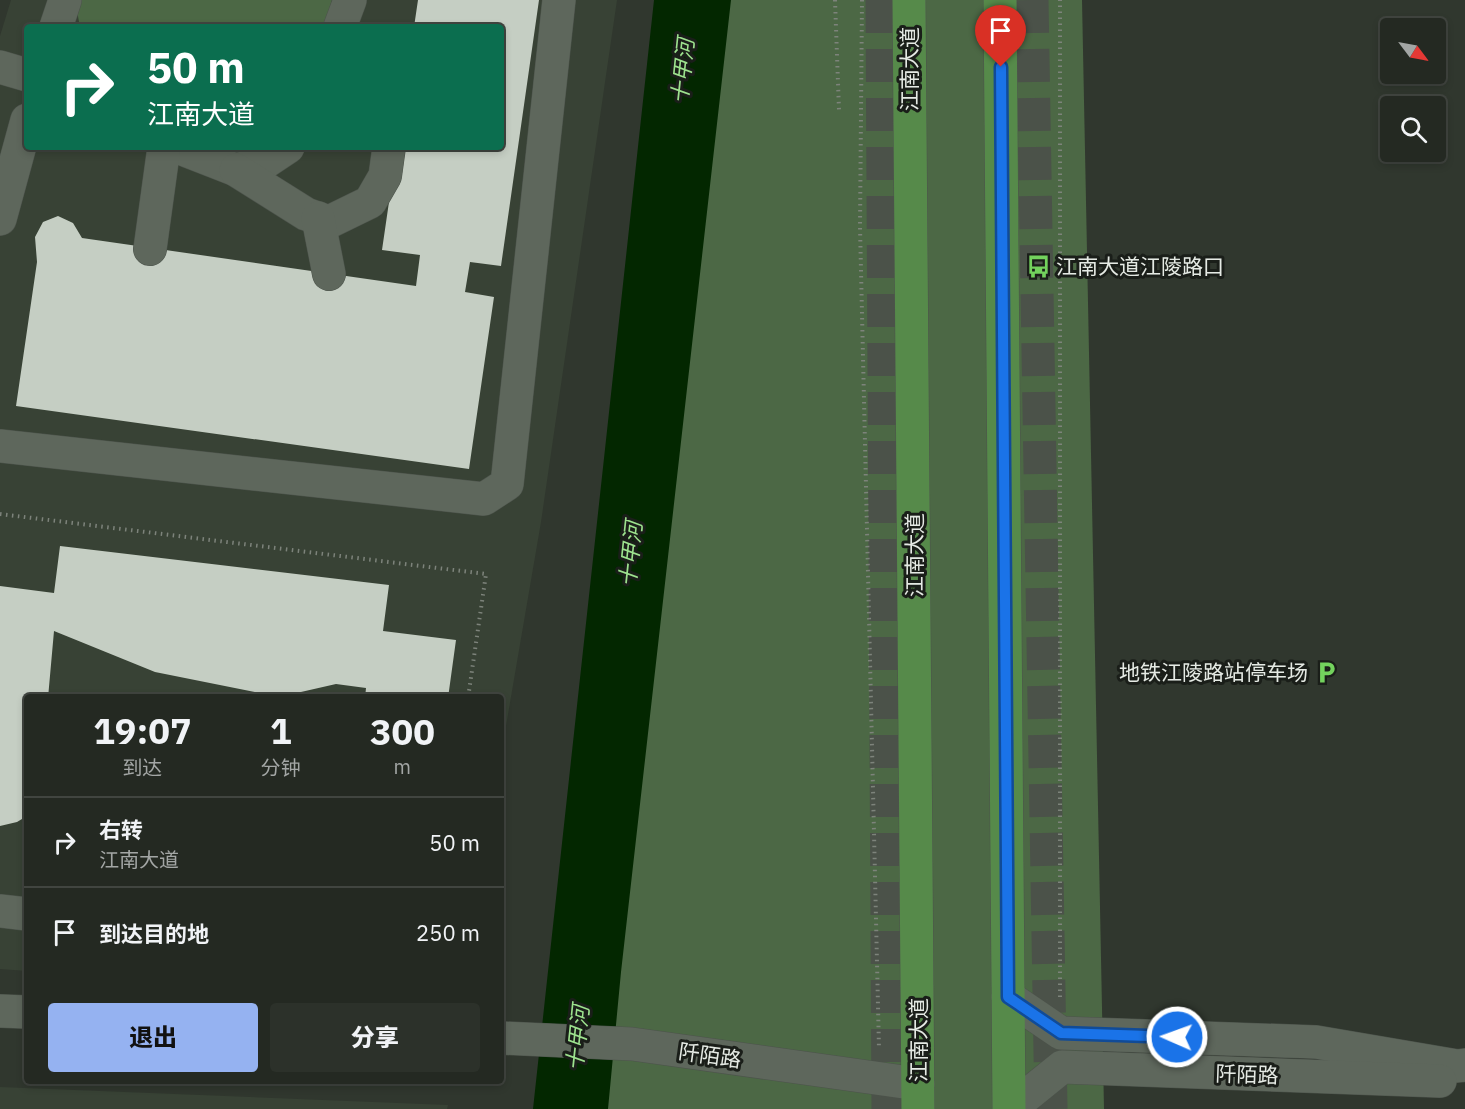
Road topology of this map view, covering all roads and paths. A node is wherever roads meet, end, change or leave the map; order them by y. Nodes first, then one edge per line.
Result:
1 (65, 0) edge
2 (560, 0) edge
3 (836, 0) edge
4 (862, 0) edge
5 (909, 0) edge
6 (1000, 0) edge
7 (1060, 0) edge
8 (57, 24) edge
9 (0, 67) edge
10 (24, 74) edge
11 (839, 110) dead end
12 (24, 131) edge
13 (164, 150) edge
14 (185, 150) edge
15 (284, 150) edge
16 (388, 150) edge
17 (236, 170) junction
18 (318, 218) junction
19 (0, 219) edge
20 (150, 249) dead end
21 (329, 274) dead end
22 (0, 446) edge
23 (0, 514) edge
24 (469, 694) edge
25 (0, 911) edge
26 (24, 914) edge
27 (1008, 997) junction
28 (0, 1011) edge
29 (24, 1012) edge
30 (1061, 1033) junction
31 (514, 1039) edge
32 (1461, 1065) edge
33 (880, 1079) junction
34 (918, 1097) edge
35 (1009, 1109) edge

1 - 8 street
2 - 22 street
3 - 11 path
4 - 33 path
5 - 34 main road, 江南大道
6 - 27 main road
7 - 30 path
9 - 10 street
12 - 19 street
13 - 20 street
14 - 17 street
15 - 17 street
16 - 18 street
17 - 18 street
18 - 21 street
23 - 24 path
25 - 26 street
27 - 30 street
27 - 35 main road
28 - 29 street
30 - 32 street, 阡陌路
31 - 33 street, 阡陌路
32 - 35 street, 阡陌路
33 - 34 street, 阡陌路

